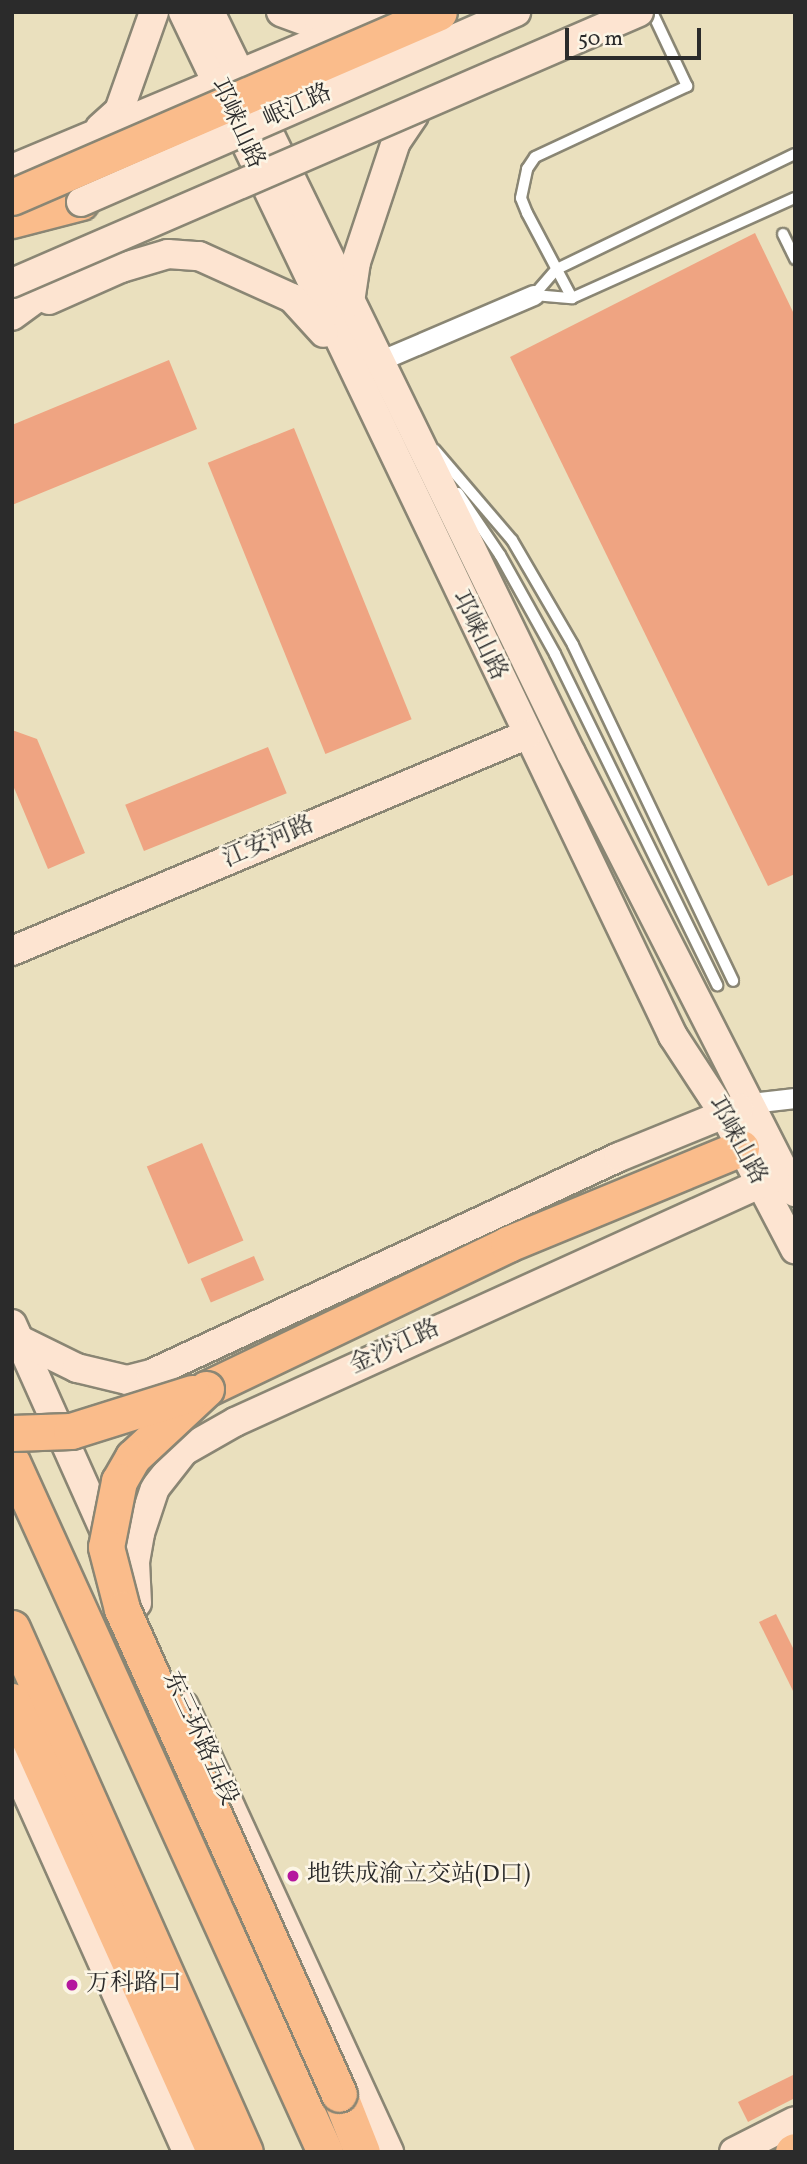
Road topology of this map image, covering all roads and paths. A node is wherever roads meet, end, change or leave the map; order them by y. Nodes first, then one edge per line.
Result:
1 (154, 12) edge
2 (183, 12) edge
3 (210, 12) edge
4 (281, 12) edge
5 (439, 12) edge
6 (516, 12) edge
7 (650, 13) edge
8 (375, 18) edge
9 (228, 78) junction
10 (414, 115) junction
11 (96, 132) junction
12 (795, 153) edge
13 (12, 169) edge
14 (274, 177) junction
15 (12, 197) edge
16 (795, 198) edge
17 (81, 202) joint
18 (12, 220) edge
19 (783, 234) dead end
20 (795, 259) edge
21 (557, 269) junction
22 (12, 283) edge
23 (534, 295) junction
24 (572, 298) junction
25 (349, 302) junction
26 (13, 316) edge
27 (343, 354) junction
28 (379, 361) junction
29 (403, 411) junction
30 (526, 735) junction
31 (12, 951) edge
32 (733, 981) dead end
33 (717, 985) dead end
34 (795, 1098) edge
35 (751, 1103) junction
36 (724, 1114) junction
37 (768, 1144) edge
38 (792, 1180) edge
39 (758, 1181) junction
40 (795, 1249) edge
41 (16, 1332) edge
42 (206, 1389) junction
43 (12, 1433) edge
44 (12, 1462) edge
45 (137, 1603) junction
46 (12, 1628) edge
47 (12, 1701) edge
48 (12, 1760) edge
49 (795, 2121) edge
50 (187, 2152) edge
51 (215, 2152) edge
52 (245, 2152) edge
53 (325, 2152) edge
54 (362, 2152) edge
55 (389, 2152) edge
56 (734, 2152) edge

1 - 11 street
2 - 9 street, 邛崃山路
3 - 9 street, 邛崃山路
4 - 8 street
5 - 15 highway, bridge
6 - 17 street, 岷江路, bridge
7 - 10 street
7 - 21 lane
7 - 22 street, bridge
8 - 9 street
9 - 11 street
9 - 14 street, 邛崃山路
10 - 14 street
10 - 25 street
11 - 13 street
12 - 21 lane
14 - 25 street, 邛崃山路
14 - 26 street
14 - 27 street, 邛崃山路
16 - 24 lane
17 - 18 highway
19 - 20 lane
21 - 23 lane
21 - 24 lane
23 - 24 lane
23 - 28 street
25 - 28 street, 邛崃山路
26 - 27 street
27 - 30 street, 邛崃山路
28 - 29 street, 邛崃山路
29 - 32 lane
29 - 33 lane
29 - 35 street, 邛崃山路
30 - 31 street, 江安河路
30 - 36 street, 邛崃山路
34 - 35 street
35 - 36 street
35 - 37 street, 邛崃山路
36 - 37 street, 邛崃山路
36 - 41 street
37 - 38 street, 邛崃山路
37 - 39 street, 邛崃山路
37 - 42 highway
38 - 39 street, 金沙江路
39 - 40 street, 邛崃山路
39 - 45 street, 金沙江路
41 - 45 street, 东三环路五段
42 - 43 highway, bridge
42 - 54 highway, bridge
44 - 53 highway
45 - 55 street, 东三环路五段
46 - 52 highway
47 - 51 highway
48 - 50 street
49 - 56 street

